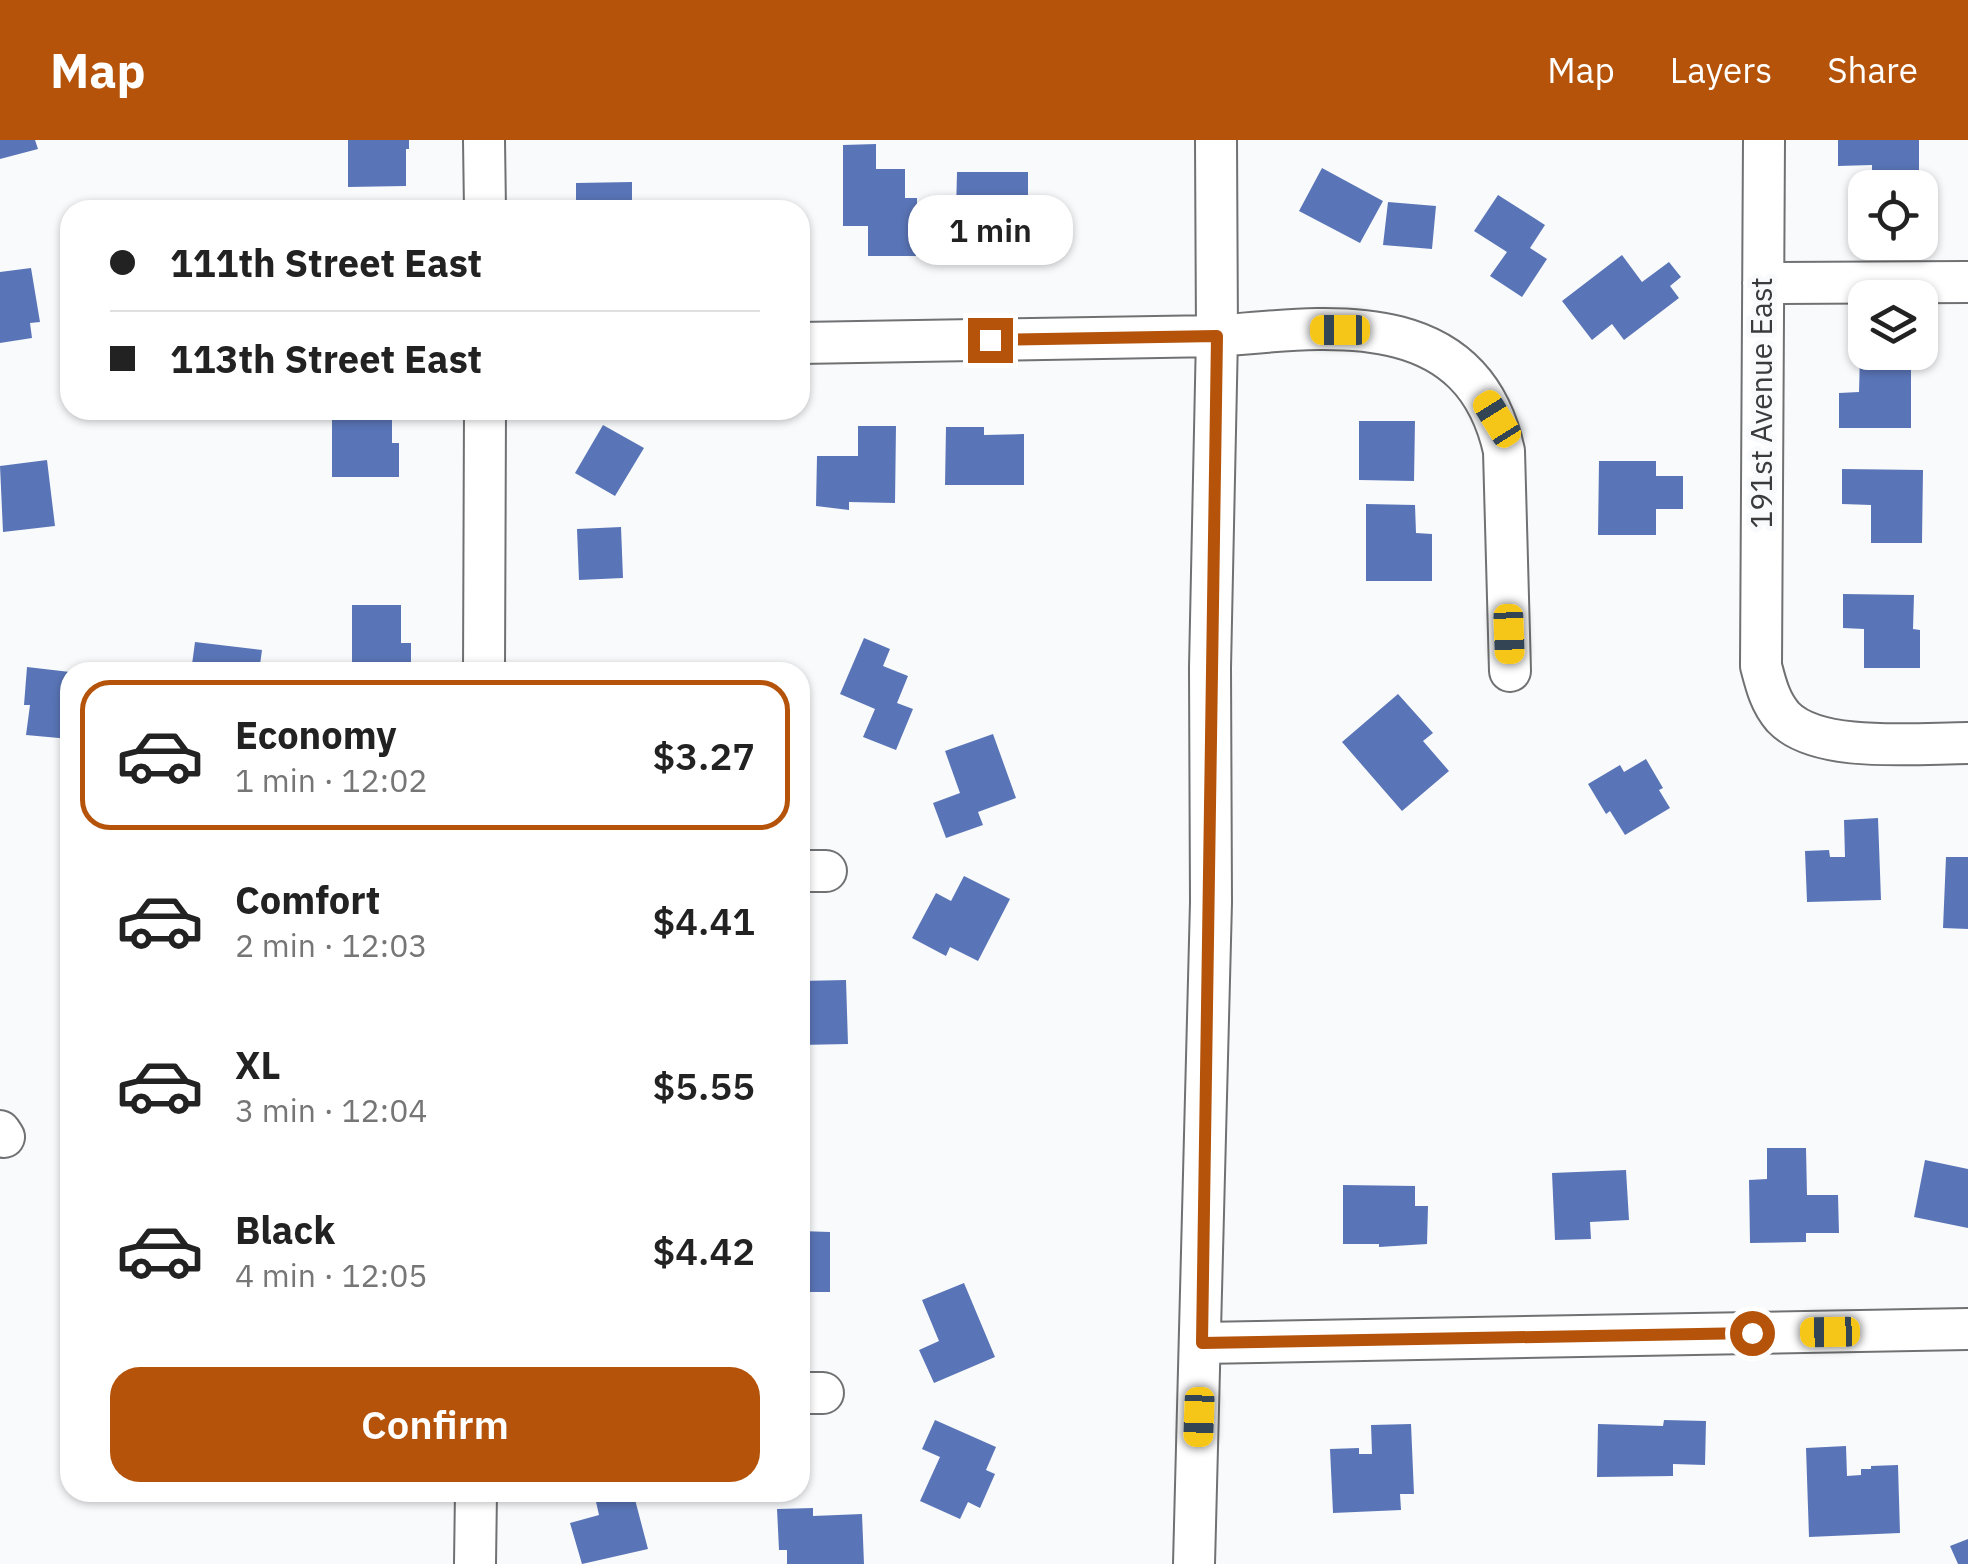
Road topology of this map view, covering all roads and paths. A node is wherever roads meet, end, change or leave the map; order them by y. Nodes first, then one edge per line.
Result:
1 (484, 140) edge
2 (1216, 140) edge
3 (1764, 140) edge
4 (484, 200) edge
5 (1763, 282) junction
6 (1968, 282) edge
7 (1217, 336) junction
8 (810, 342) edge
9 (484, 420) edge
10 (484, 662) edge
11 (1510, 671) dead end
12 (1968, 743) edge
13 (1968, 1329) edge
14 (1202, 1343) junction
15 (476, 1502) edge
16 (474, 1564) edge
17 (1194, 1564) edge

1 - 4 street
2 - 7 street
3 - 5 street, 191st Avenue East
5 - 6 street
5 - 12 street, 191st Avenue East
7 - 8 street
7 - 11 street
7 - 14 street
9 - 10 street
13 - 14 street
14 - 17 street
15 - 16 street

